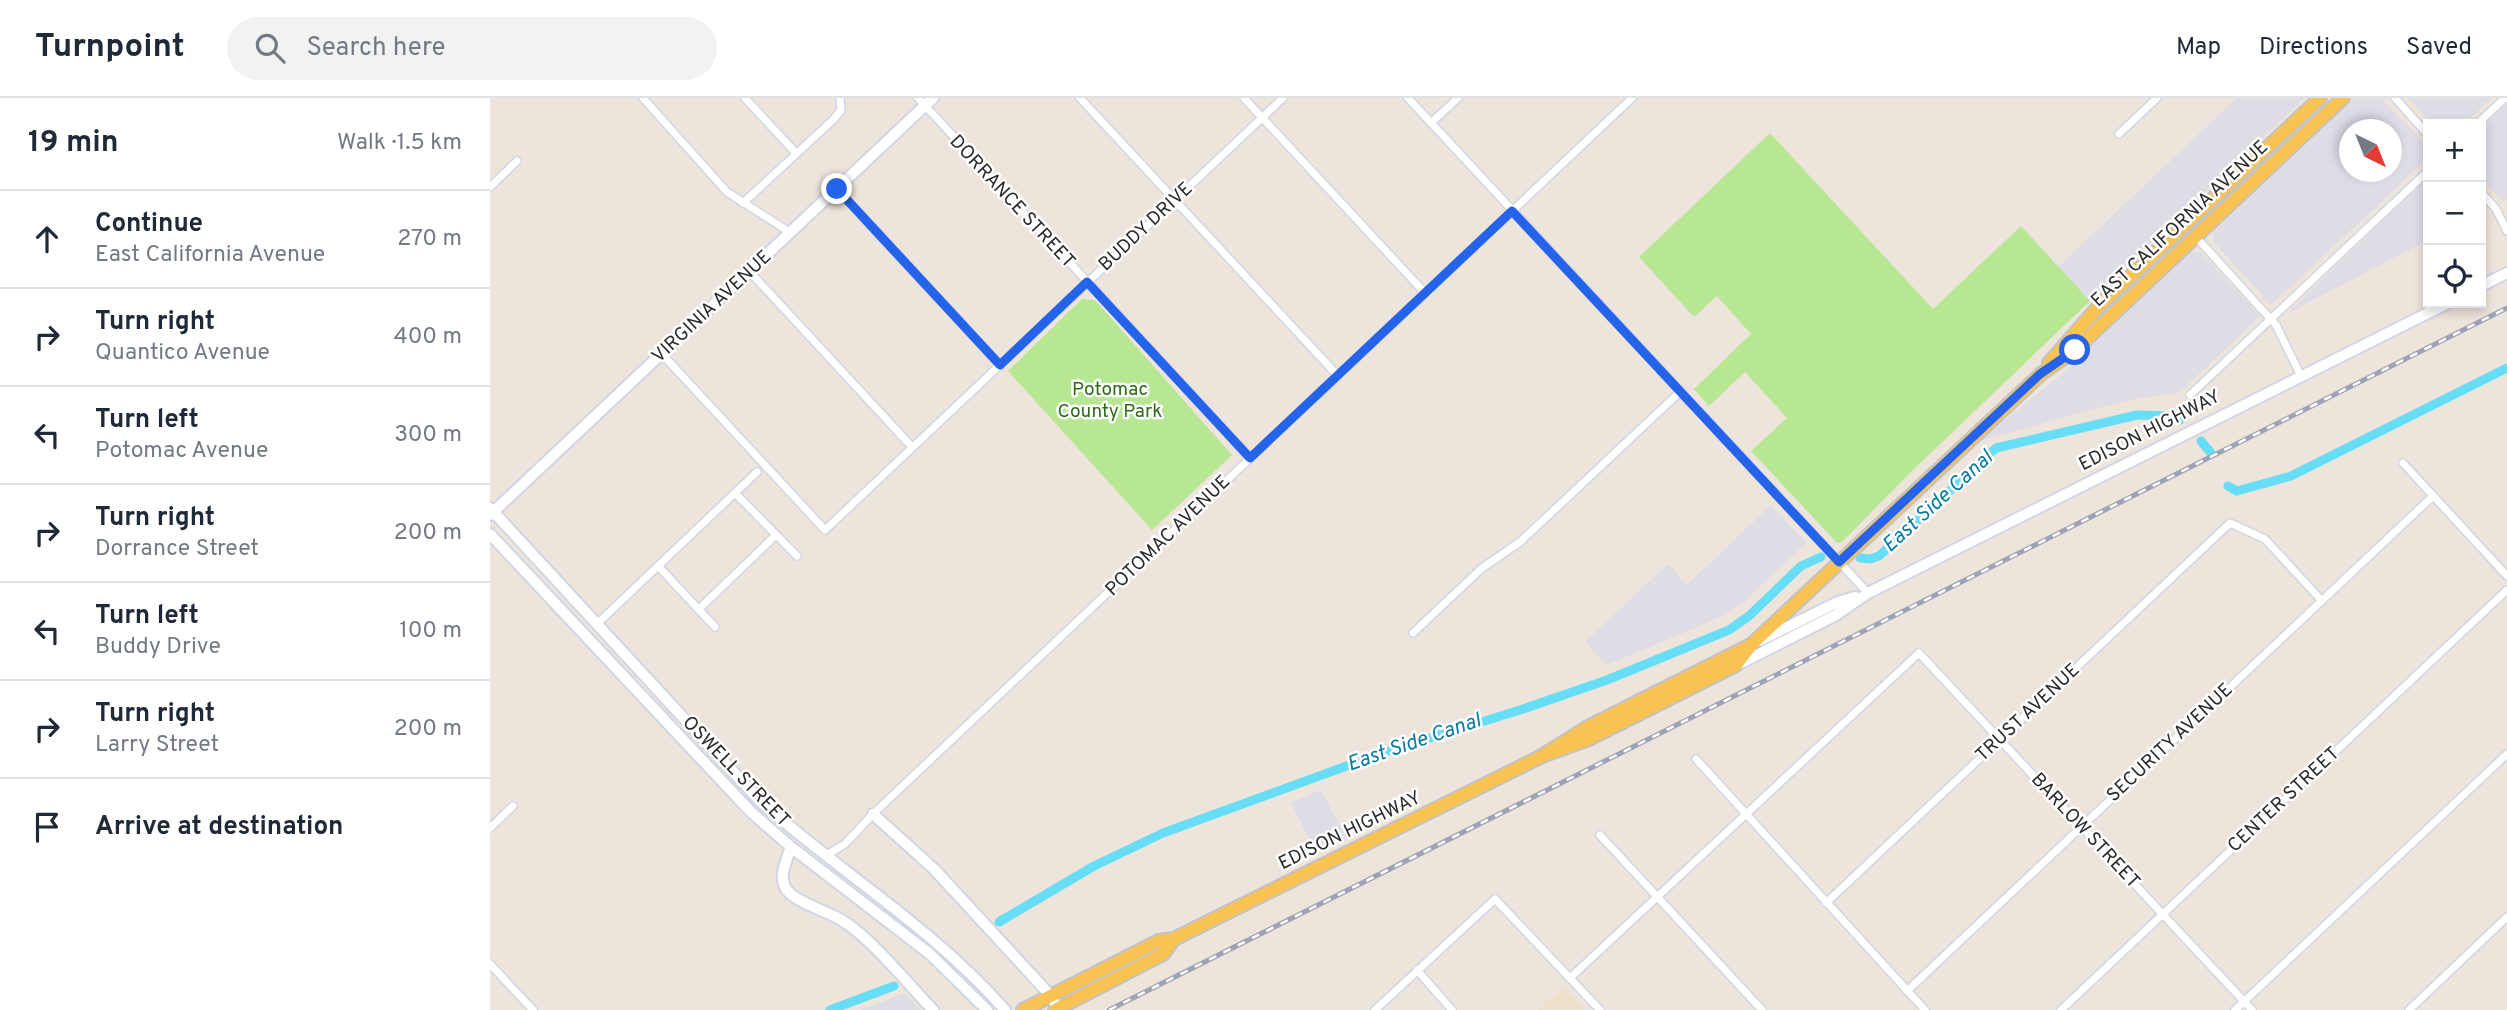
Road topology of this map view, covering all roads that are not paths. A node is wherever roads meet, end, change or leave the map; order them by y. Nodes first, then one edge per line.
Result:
1 (643, 98) edge
2 (745, 98) edge
3 (840, 98) edge
4 (933, 98) edge
5 (1080, 98) edge
6 (1244, 98) edge
7 (1283, 98) edge
8 (1408, 98) edge
9 (1458, 98) edge
10 (1632, 98) edge
11 (2157, 98) edge
12 (2320, 98) edge
13 (2343, 98) edge
14 (2395, 98) edge
15 (2505, 98) edge
16 (921, 102) edge
17 (1262, 118) junction
18 (2482, 119) edge
19 (1431, 123) junction
20 (2423, 129) edge
21 (2119, 134) dead end
22 (796, 153) junction
23 (517, 161) dead end
24 (2244, 170) junction
25 (2423, 176) edge
26 (490, 186) edge
27 (837, 189) junction
28 (2486, 198) edge
29 (1175, 200) junction
30 (743, 202) junction
31 (1512, 211) junction
32 (2507, 231) edge
33 (791, 233) junction
34 (2196, 237) junction
35 (750, 272) junction
36 (2507, 273) edge
37 (1087, 282) junction
38 (2486, 284) edge
39 (1425, 293) junction
40 (2438, 308) edge
41 (2270, 319) junction
42 (662, 354) junction
43 (1000, 365) junction
44 (2040, 374) junction
45 (1338, 376) junction
46 (2301, 376) junction
47 (1681, 392) junction
48 (2190, 395) dead end
49 (912, 447) junction
50 (1250, 458) junction
51 (2403, 463) dead end
52 (757, 472) dead end
53 (736, 493) junction
54 (2433, 496) junction
55 (491, 512) edge
56 (490, 534) edge
57 (776, 536) junction
58 (797, 556) dead end
59 (1839, 562) junction
60 (658, 566) junction
61 (2507, 576) edge
62 (2507, 590) edge
63 (1868, 593) junction
64 (2322, 601) junction
65 (699, 609) junction
66 (598, 623) junction
67 (715, 627) dead end
68 (1413, 634) dead end
69 (1752, 644) junction
70 (612, 665) junction
71 (1736, 665) junction
72 (677, 712) junction
73 (2000, 740) junction
74 (2507, 754) edge
75 (1542, 756) junction
76 (1696, 759) dead end
77 (513, 806) dead end
78 (873, 814) junction
79 (1745, 815) junction
80 (2082, 827) junction
81 (490, 828) edge
82 (1600, 835) dead end
83 (791, 847) junction
84 (825, 856) junction
85 (1657, 897) junction
86 (1826, 903) junction
87 (2163, 914) junction
88 (2507, 917) edge
89 (1174, 939) junction
90 (490, 964) edge
91 (1417, 970) junction
92 (1570, 978) junction
93 (1908, 991) junction
94 (1051, 996) junction
95 (2244, 1002) junction
96 (985, 1007) edge
97 (528, 1008) edge
98 (1057, 1009) edge
99 (933, 1010) edge
100 (1005, 1010) edge
101 (1023, 1010) edge
102 (1375, 1010) edge
103 (1452, 1010) edge
104 (1600, 1010) edge
105 (1762, 1010) edge
106 (1925, 1010) edge
107 (2061, 1010) edge
108 (2235, 1010) edge
109 (2252, 1010) edge
110 (2409, 1010) edge

1 - 30 street
2 - 22 street
3 - 22 street
4 - 16 main road, VIRGINIA AVENUE
5 - 29 street
6 - 17 street
7 - 17 street, BUDDY DRIVE
8 - 19 street
9 - 19 street
10 - 31 street, POTOMAC AVENUE
11 - 21 street
12 - 24 main road, EAST CALIFORNIA AVENUE
13 - 34 main road, EAST CALIFORNIA AVENUE
14 - 20 street
15 - 18 street
16 - 27 main road, VIRGINIA AVENUE
16 - 37 street, DORRANCE STREET
17 - 29 street, BUDDY DRIVE
17 - 39 street
19 - 31 street
22 - 30 street
23 - 26 street
24 - 34 main road
24 - 44 main road, EAST CALIFORNIA AVENUE
25 - 41 street
27 - 33 main road, VIRGINIA AVENUE
27 - 43 street
28 - 32 street
29 - 37 street, BUDDY DRIVE
29 - 45 street
30 - 33 street
31 - 39 street, POTOMAC AVENUE
31 - 47 street
33 - 35 main road, VIRGINIA AVENUE
34 - 41 street
34 - 44 main road, EAST CALIFORNIA AVENUE
35 - 42 main road, VIRGINIA AVENUE
35 - 49 street
36 - 38 main road
37 - 43 street, BUDDY DRIVE
37 - 50 street, DORRANCE STREET
39 - 45 street, POTOMAC AVENUE
40 - 46 main road, EDISON HIGHWAY
41 - 46 street
41 - 48 street
42 - 49 street, BUDDY DRIVE
42 - 55 main road, VIRGINIA AVENUE
43 - 49 street, BUDDY DRIVE
44 - 59 main road, EAST CALIFORNIA AVENUE
45 - 50 street, POTOMAC AVENUE
46 - 63 main road, EDISON HIGHWAY
47 - 59 street
47 - 68 street
50 - 78 street, POTOMAC AVENUE
51 - 54 street
52 - 53 street
53 - 57 street
53 - 60 street
54 - 61 street
54 - 64 street, SECURITY AVENUE
55 - 66 main road, OSWELL STREET
56 - 70 main road, OSWELL STREET
57 - 58 street
57 - 65 street
59 - 63 street
59 - 69 main road, EAST CALIFORNIA AVENUE
60 - 65 street
60 - 66 street
62 - 87 street, CENTER STREET
63 - 69 main road, EDISON HIGHWAY
63 - 71 main road, EDISON HIGHWAY
64 - 73 street, TRUST AVENUE
64 - 80 street, SECURITY AVENUE
65 - 67 street
66 - 72 main road, OSWELL STREET
69 - 71 main road, EAST CALIFORNIA AVENUE
69 - 75 main road, EDISON HIGHWAY
70 - 72 main road
70 - 83 main road, OSWELL STREET
71 - 75 main road, EDISON HIGHWAY
72 - 84 main road, OSWELL STREET
73 - 79 street, BARLOW STREET
73 - 80 street, BARLOW STREET
73 - 86 street, TRUST AVENUE
74 - 95 street
75 - 89 main road, EDISON HIGHWAY
76 - 79 street
77 - 81 street
78 - 84 street, POTOMAC AVENUE
78 - 94 main road
79 - 85 street
79 - 86 street
80 - 87 street, BARLOW STREET
80 - 93 street, SECURITY AVENUE
82 - 85 street
83 - 96 main road, OSWELL STREET
83 - 99 main road, OSWELL STREET
84 - 100 main road, OSWELL STREET
85 - 92 street
85 - 105 street
86 - 93 street
87 - 95 street, BARLOW STREET
87 - 107 street, CENTER STREET
88 - 110 street
89 - 94 main road, EDISON HIGHWAY
89 - 98 main road, EDISON HIGHWAY
90 - 97 street
91 - 92 street
91 - 102 street
91 - 103 street
92 - 104 street
93 - 106 street
94 - 98 main road
94 - 101 main road, EDISON HIGHWAY
95 - 108 street
95 - 109 street, BARLOW STREET

